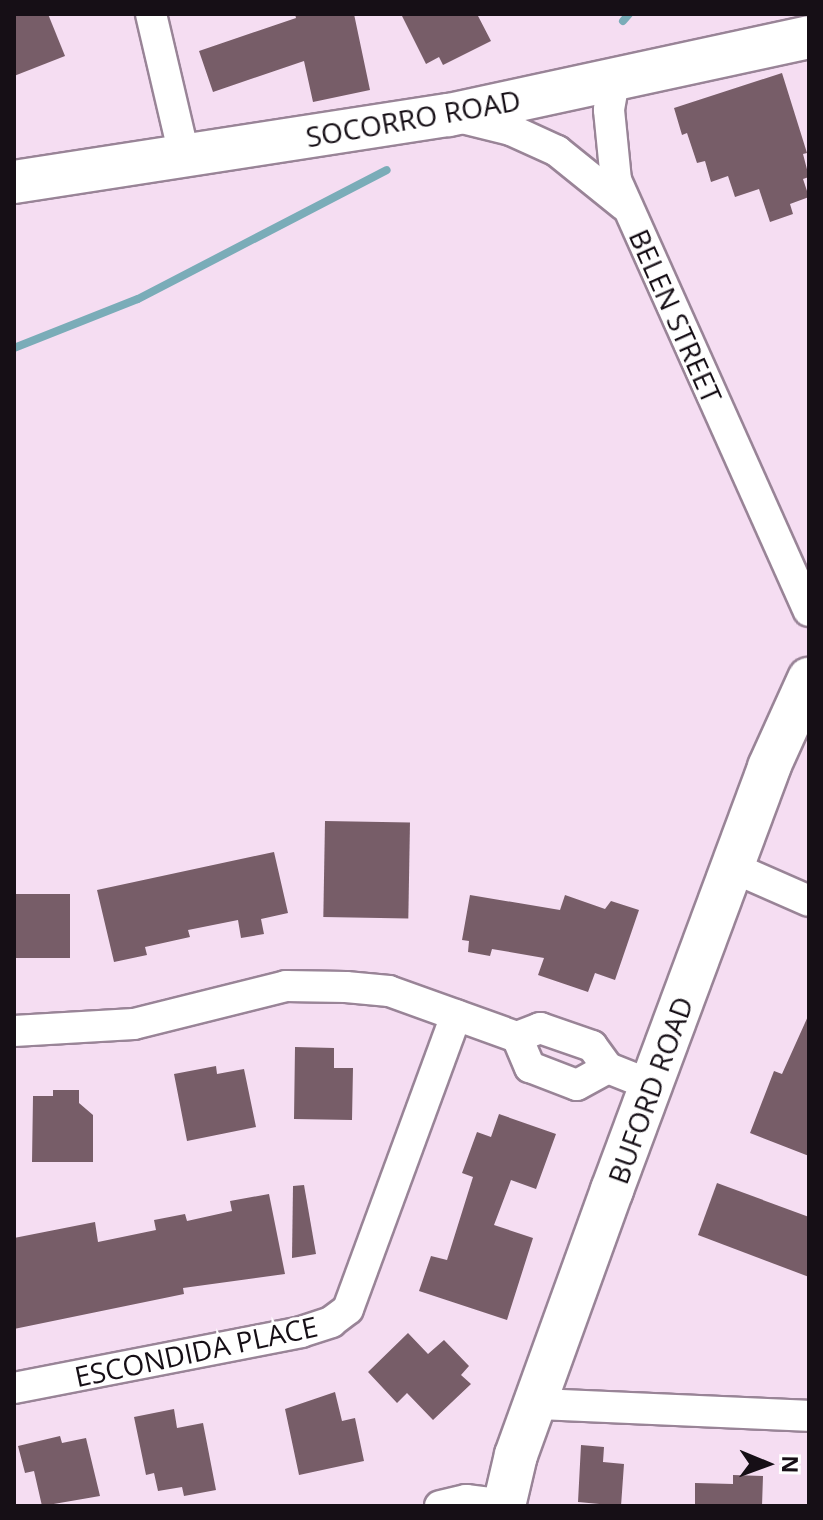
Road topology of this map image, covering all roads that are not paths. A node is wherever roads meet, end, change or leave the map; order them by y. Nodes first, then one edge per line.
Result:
1 (151, 14) edge
2 (809, 37) edge
3 (614, 81) junction
4 (449, 115) junction
5 (184, 155) junction
6 (14, 182) edge
7 (629, 209) junction
8 (809, 611) edge
9 (809, 679) edge
10 (734, 868) junction
11 (809, 901) edge
12 (456, 1015) junction
13 (14, 1031) edge
14 (517, 1037) junction
15 (608, 1068) junction
16 (651, 1085) junction
17 (14, 1388) edge
18 (537, 1404) junction
19 (809, 1416) edge
20 (504, 1505) edge
21 (440, 1506) edge

1 - 5 street
2 - 3 street, SOCORRO ROAD
3 - 4 street, SOCORRO ROAD
3 - 7 street
4 - 5 street, SOCORRO ROAD
4 - 7 street, BELEN STREET
5 - 6 street, SOCORRO ROAD
7 - 8 street, BELEN STREET
9 - 10 street, BUFORD ROAD
10 - 11 street
10 - 16 street, BUFORD ROAD
12 - 13 street
12 - 14 street
12 - 17 street, ESCONDIDA PLACE
14 - 15 street
14 - 15 street
15 - 16 street
16 - 18 street, BUFORD ROAD
18 - 19 street
18 - 20 street, BUFORD ROAD
20 - 21 street

